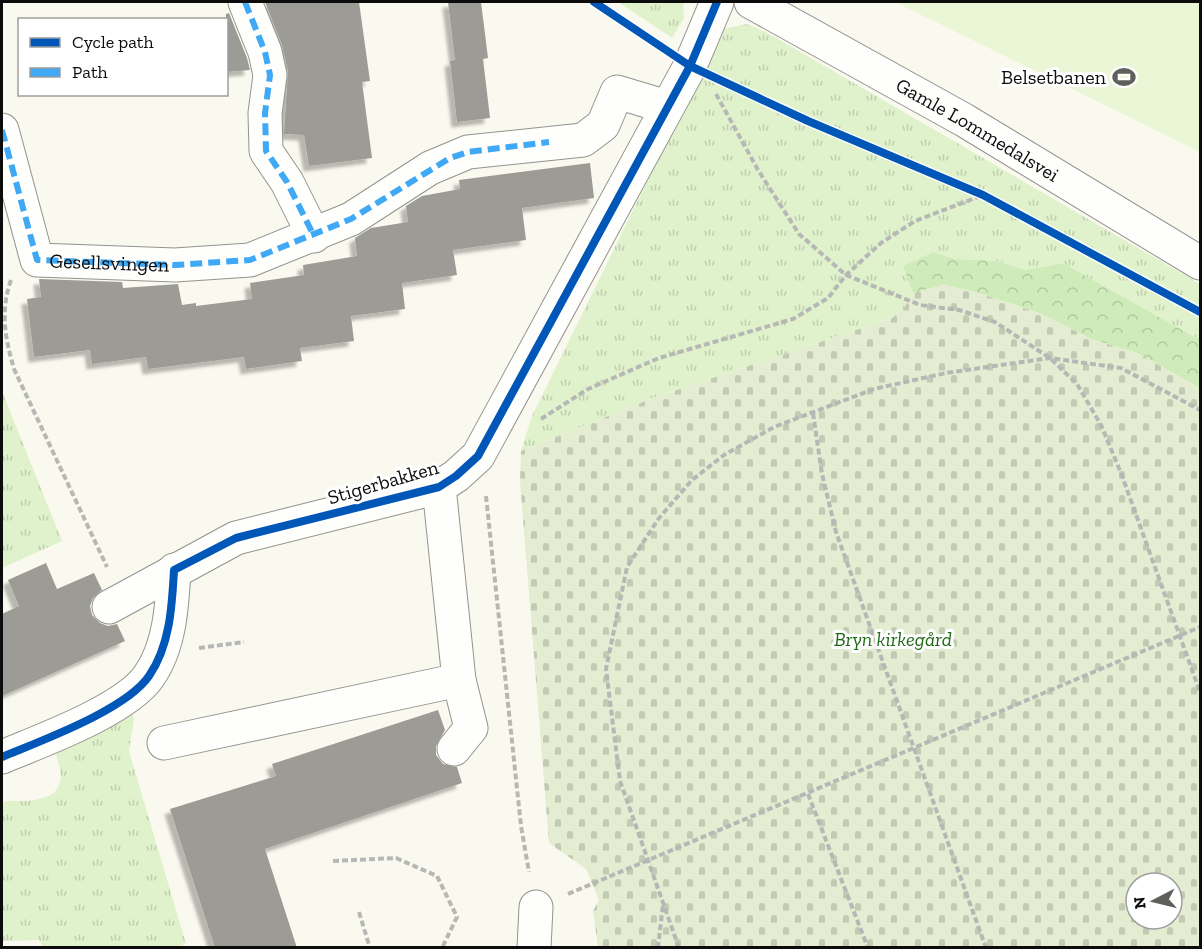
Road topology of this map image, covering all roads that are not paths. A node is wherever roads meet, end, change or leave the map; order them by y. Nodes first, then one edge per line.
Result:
1 (245, 2) edge
2 (717, 2) edge
3 (751, 2) edge
4 (667, 107) junction
5 (2, 130) edge
6 (314, 236) junction
7 (1200, 263) edge
8 (439, 488) junction
9 (174, 570) junction
10 (116, 604) road end
11 (459, 680) junction
12 (164, 743) dead end
13 (454, 749) dead end
14 (2, 757) edge
15 (536, 907) road end
16 (534, 948) edge

1 - 6 street
2 - 4 street, Stigerbakken
3 - 7 street, Gamle Lommedalsvei
4 - 6 street, Gesellsvingen
4 - 8 street, Stigerbakken
5 - 6 street, Gesellsvingen
8 - 9 street, Stigerbakken
8 - 11 street
9 - 10 street, Stigerbakken
9 - 14 street
11 - 12 street
11 - 13 street
15 - 16 street

